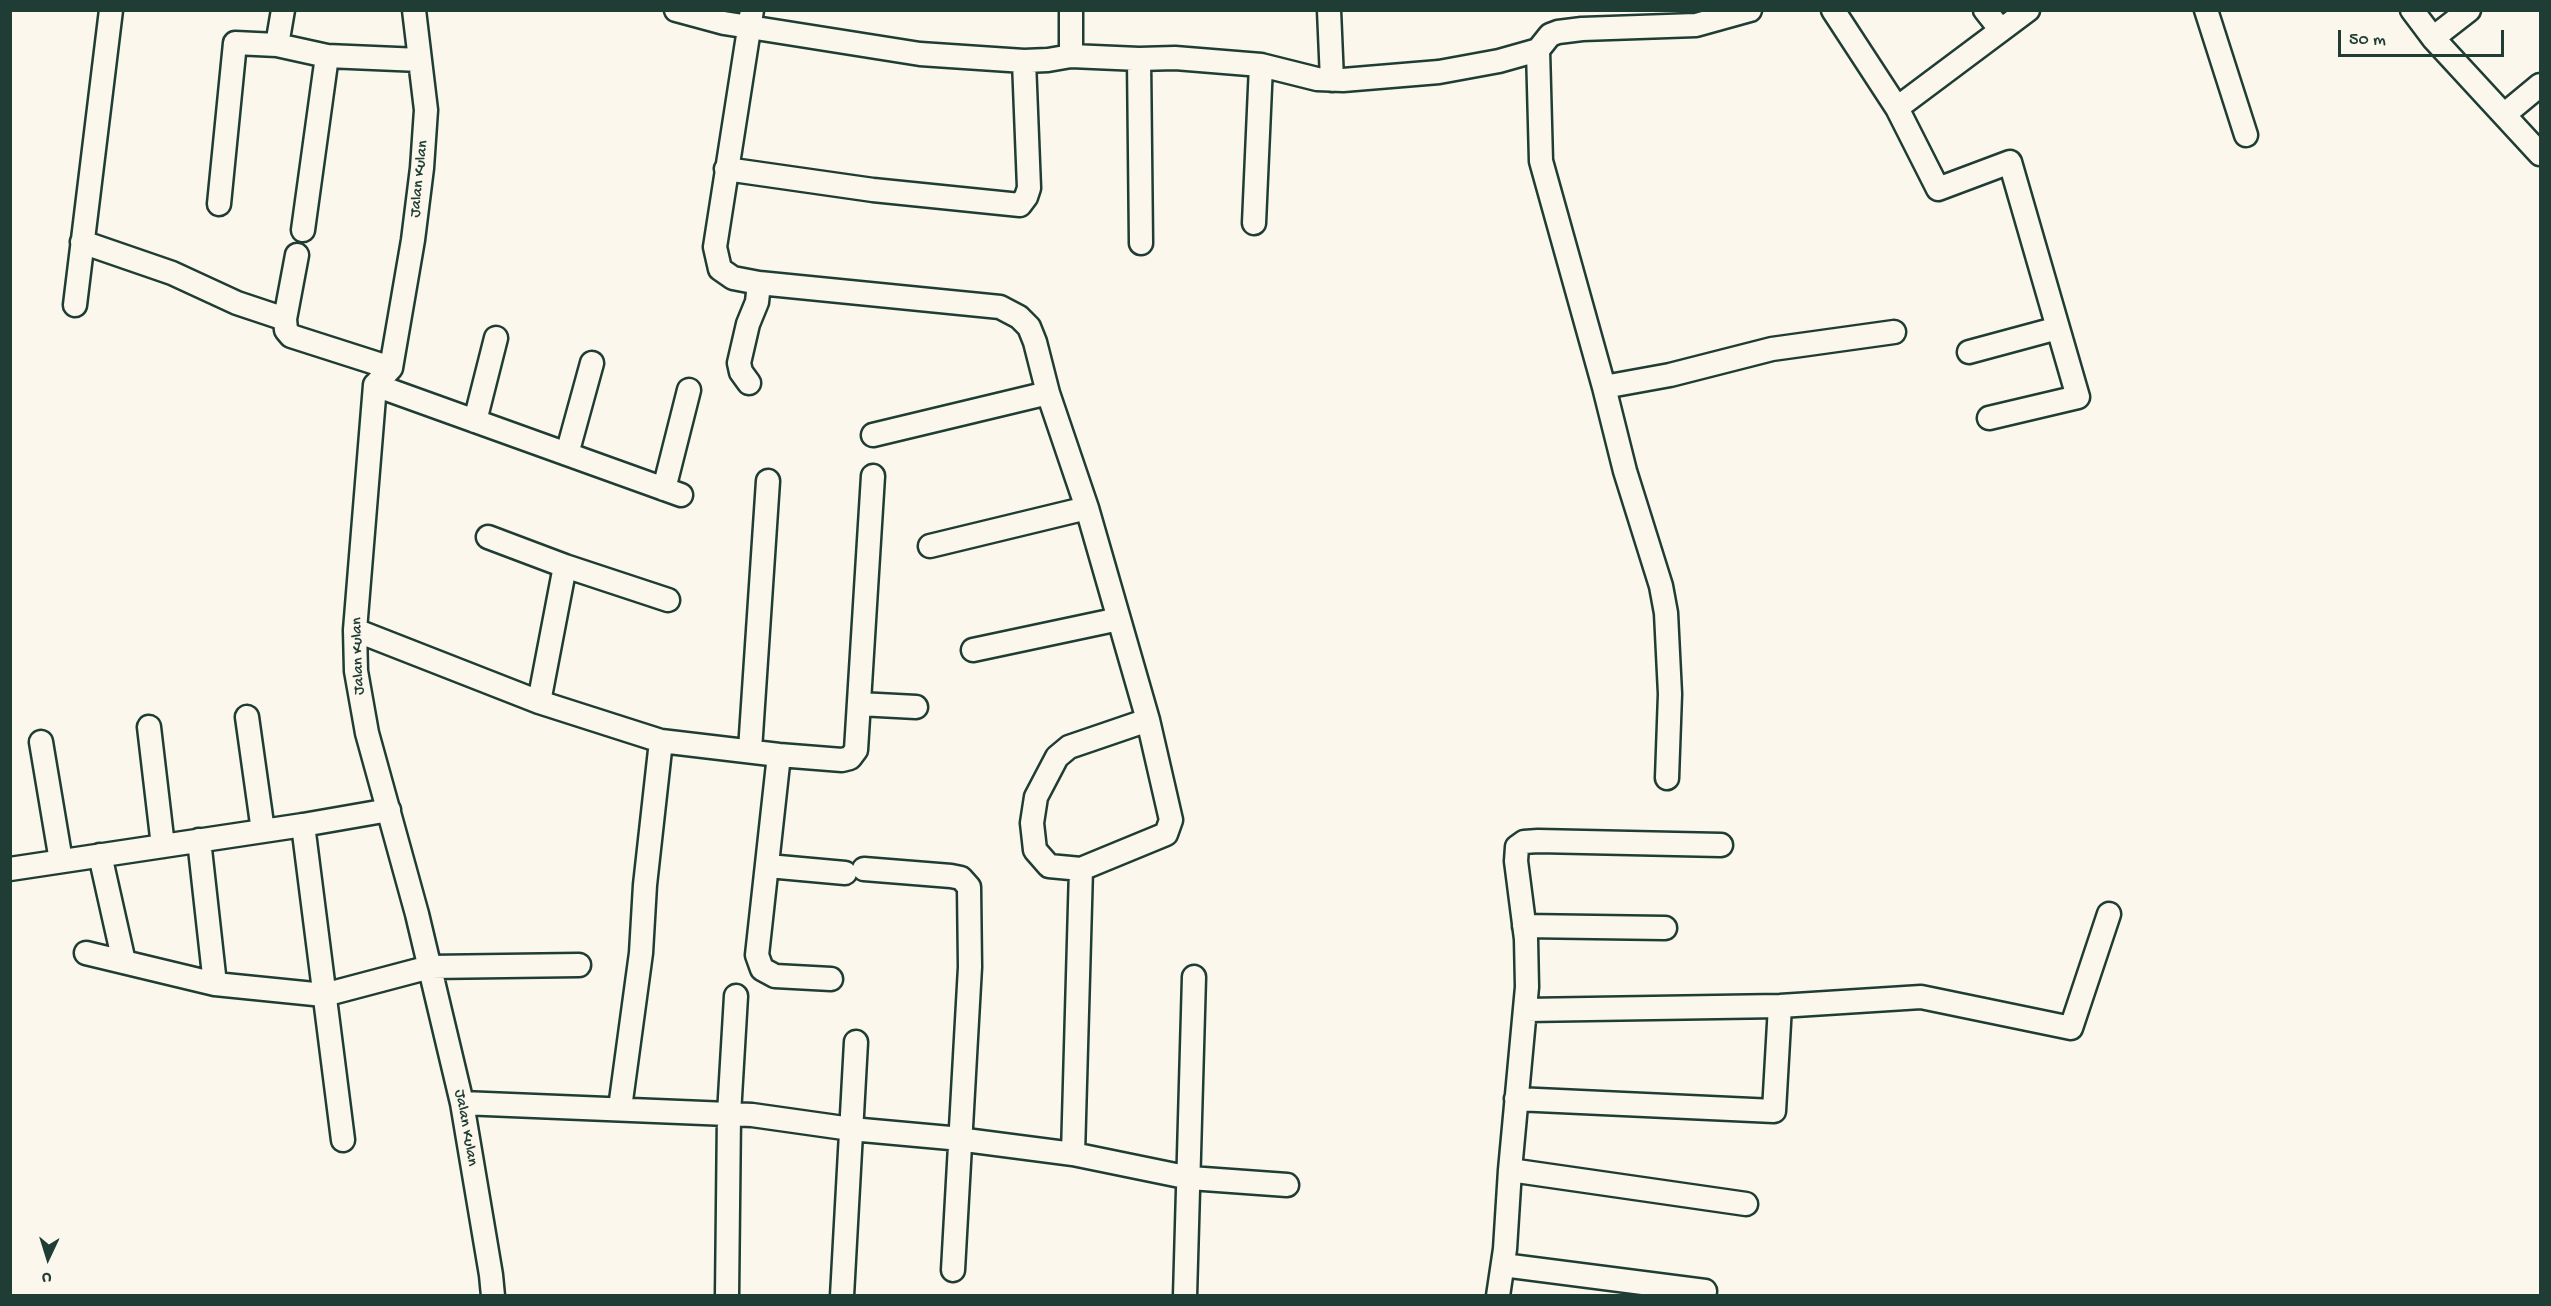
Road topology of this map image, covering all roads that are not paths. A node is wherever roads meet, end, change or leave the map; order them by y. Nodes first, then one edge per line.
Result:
1 (111, 10) edge
2 (283, 10) edge
3 (414, 10) edge
4 (676, 10) edge
5 (1071, 10) edge
6 (1329, 10) edge
7 (1750, 10) edge
8 (1833, 10) edge
9 (1985, 10) edge
10 (2028, 10) edge
11 (2206, 10) edge
12 (2412, 10) edge
13 (2469, 10) edge
14 (751, 19) edge
15 (2000, 29) junction
16 (2433, 38) junction
17 (277, 45) junction
18 (1538, 50) junction
19 (327, 56) junction
20 (1071, 56) junction
21 (420, 60) junction
22 (1139, 60) junction
23 (1024, 61) junction
24 (1260, 65) junction
25 (1332, 80) junction
26 (2541, 85) edge
27 (1905, 102) junction
28 (2505, 114) junction
29 (2246, 135) dead end
30 (2541, 154) edge
31 (726, 169) junction
32 (219, 204) dead end
33 (1254, 223) dead end
34 (303, 230) dead end
35 (82, 242) junction
36 (1141, 243) dead end
37 (297, 255) dead end
38 (759, 283) junction
39 (75, 305) dead end
40 (285, 319) junction
41 (2058, 328) junction
42 (1894, 332) dead end
43 (496, 338) dead end
44 (1969, 352) dead end
45 (592, 363) dead end
46 (391, 368) junction
47 (749, 383) dead end
48 (375, 385) junction
49 (1604, 387) junction
50 (689, 390) dead end
51 (1048, 393) junction
52 (1989, 418) dead end
53 (475, 421) junction
54 (873, 435) dead end
55 (567, 454) junction
56 (873, 476) dead end
57 (768, 481) dead end
58 (1088, 508) junction
59 (488, 537) dead end
60 (930, 546) dead end
61 (565, 566) junction
62 (668, 600) dead end
63 (1119, 619) junction
64 (355, 630) junction
65 (972, 650) dead end
66 (539, 702) junction
67 (859, 704) junction
68 (916, 707) dead end
69 (247, 717) dead end
70 (1148, 720) junction
71 (149, 727) dead end
72 (661, 741) junction
73 (41, 742) dead end
74 (750, 750) junction
75 (778, 755) junction
76 (1667, 778) dead end
77 (389, 810) junction
78 (303, 825) junction
79 (263, 831) junction
80 (199, 840) junction
81 (163, 846) junction
82 (1721, 846) dead end
83 (100, 855) junction
84 (61, 861) junction
85 (768, 866) junction
86 (10, 869) edge
87 (1082, 869) junction
88 (2109, 914) dead end
89 (1524, 927) junction
90 (1665, 928) dead end
91 (86, 953) dead end
92 (124, 962) junction
93 (579, 965) dead end
94 (430, 967) junction
95 (1194, 977) dead end
96 (831, 979) dead end
97 (215, 984) junction
98 (324, 995) junction
99 (736, 996) dead end
100 (1780, 1006) junction
101 (1526, 1010) junction
102 (856, 1042) dead end
103 (1516, 1098) junction
104 (462, 1103) junction
105 (620, 1108) junction
106 (729, 1114) junction
107 (851, 1129) junction
108 (961, 1139) junction
109 (344, 1140) dead end
110 (1073, 1154) junction
111 (1510, 1170) junction
112 (1190, 1178) junction
113 (1287, 1185) dead end
114 (1746, 1204) dead end
115 (1503, 1265) junction
116 (952, 1270) dead end
117 (1705, 1291) dead end
118 (1191, 1294) edge
119 (493, 1296) edge
120 (726, 1296) edge
121 (842, 1296) edge
122 (1498, 1296) edge

1 - 35 street
2 - 17 street
3 - 21 street, Jalan Kulan
4 - 14 street
5 - 20 street
6 - 25 street
7 - 18 street
8 - 27 street
9 - 15 street
10 - 15 street
11 - 29 street
12 - 16 street
13 - 16 street
14 - 23 street
14 - 31 street
15 - 27 street
16 - 28 street
17 - 19 street
17 - 32 street
18 - 25 street
18 - 49 street
19 - 21 street
19 - 34 street
20 - 22 street
20 - 23 street
21 - 46 street, Jalan Kulan
22 - 24 street
22 - 36 street
23 - 31 street
24 - 25 street
24 - 33 street
26 - 28 street
27 - 41 street
28 - 30 street
31 - 38 street
35 - 39 street
35 - 40 street
37 - 40 street
38 - 47 street
38 - 51 street
40 - 46 street
41 - 44 street
41 - 52 street
42 - 49 street
43 - 53 street
45 - 55 street
46 - 48 street
48 - 53 street
48 - 64 street, Jalan Kulan
49 - 76 street
50 - 55 street
51 - 54 street
51 - 58 street
53 - 55 street
56 - 67 street
57 - 74 street
58 - 60 street
58 - 63 street
59 - 61 street
61 - 62 street
61 - 66 street
63 - 65 street
63 - 70 street
64 - 66 street
64 - 77 street, Jalan Kulan
66 - 72 street
67 - 68 street
67 - 75 street
69 - 79 street
70 - 87 street
70 - 87 street
71 - 81 street
72 - 74 street
72 - 105 street
73 - 84 street
74 - 75 street
75 - 85 street
77 - 78 street
77 - 94 street, Jalan Kulan
78 - 79 street
78 - 98 street
79 - 80 street
80 - 81 street
80 - 97 street
81 - 83 street
82 - 89 street
83 - 84 street
83 - 92 street
84 - 86 street
85 - 96 street
85 - 108 street
87 - 110 street
88 - 100 street
89 - 90 street
89 - 101 street
91 - 92 street
92 - 97 street
93 - 94 street
94 - 98 street
94 - 104 street, Jalan Kulan
95 - 112 street
97 - 98 street
98 - 109 street
99 - 106 street
100 - 101 street
100 - 103 street
101 - 103 street
102 - 107 street
103 - 111 street
104 - 105 street
104 - 119 street, Jalan Kulan
105 - 106 street
106 - 107 street
106 - 120 street
107 - 108 street
107 - 121 street
108 - 110 street
108 - 116 street
110 - 112 street
111 - 114 street
111 - 115 street
112 - 113 street
112 - 118 street
115 - 117 street
115 - 122 street

